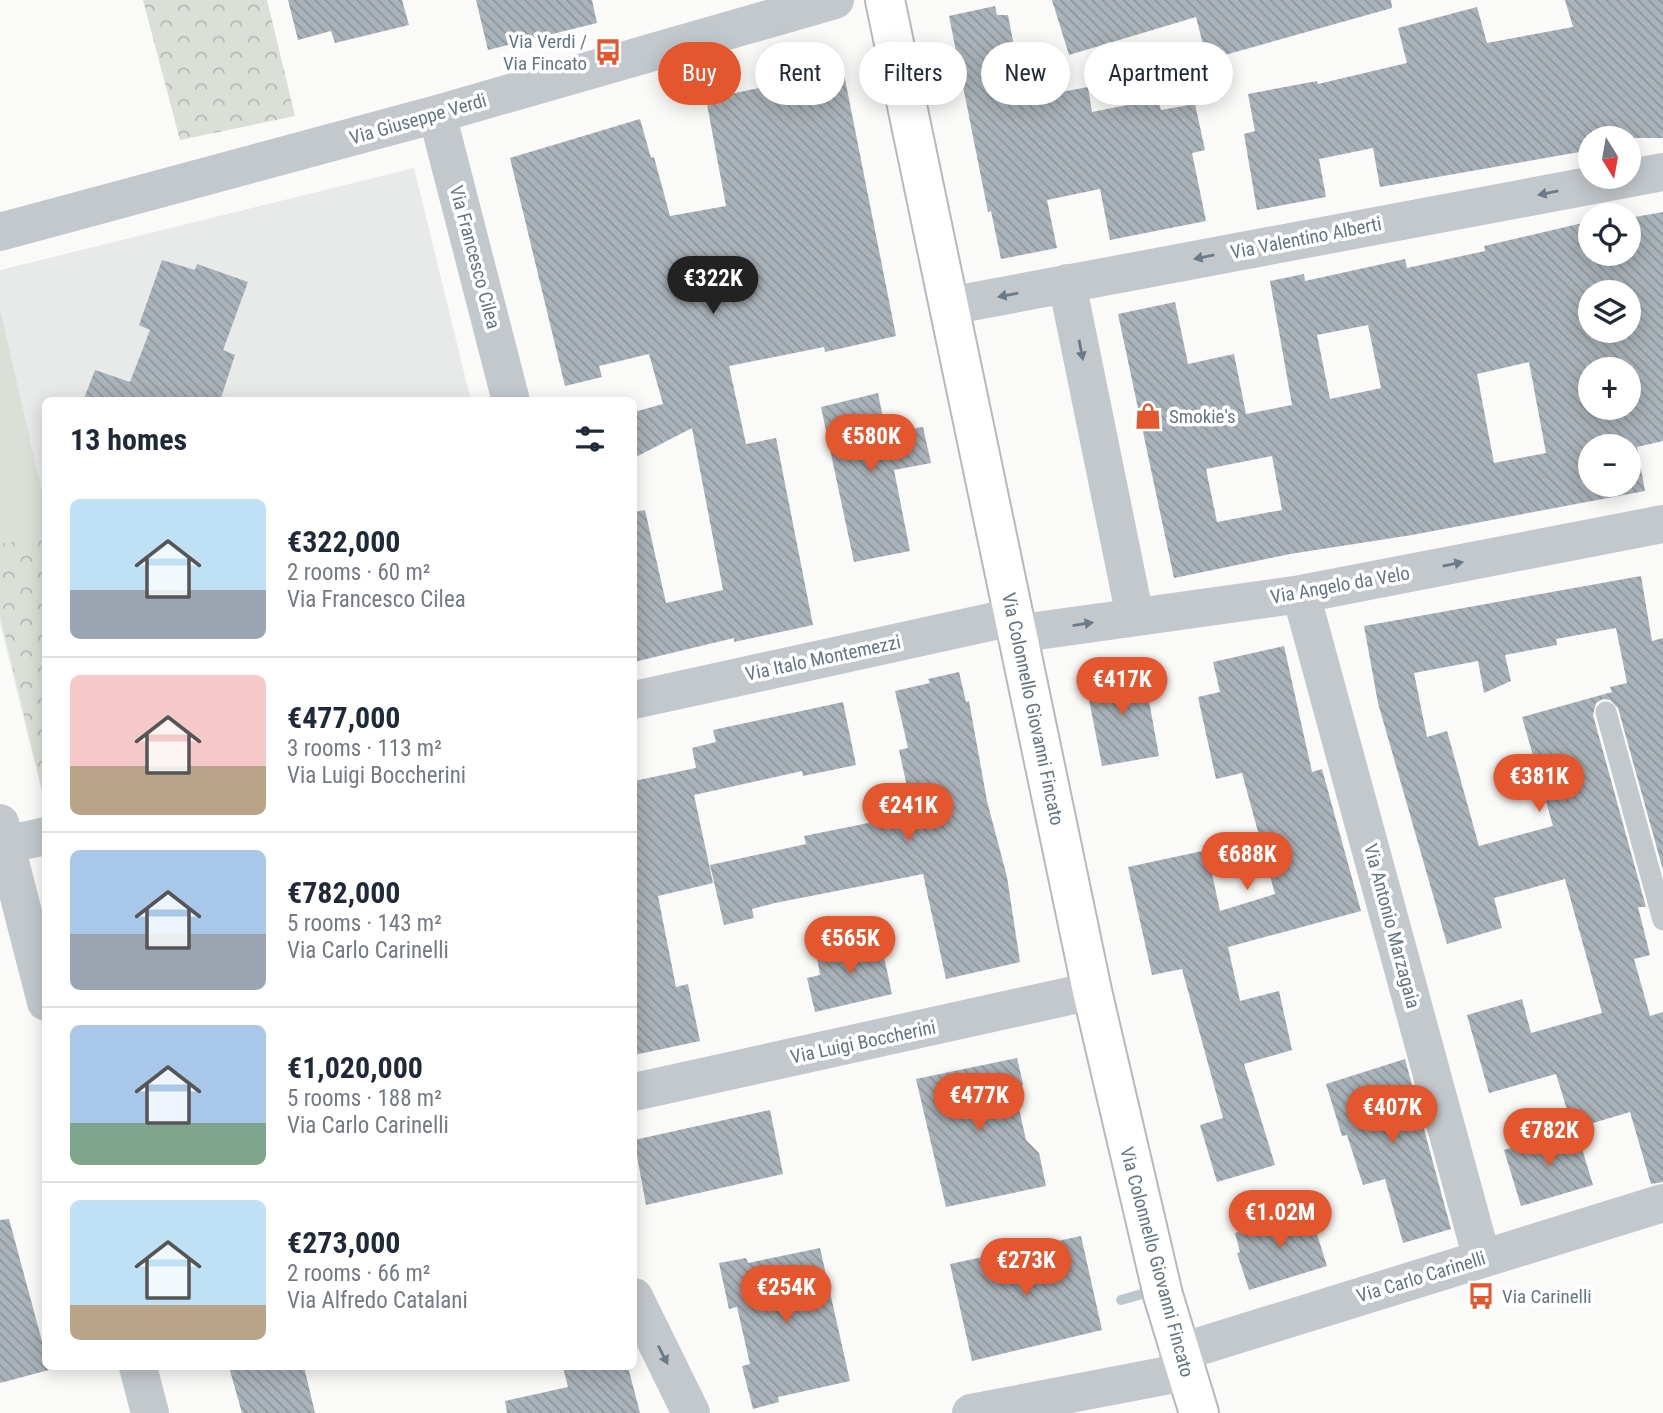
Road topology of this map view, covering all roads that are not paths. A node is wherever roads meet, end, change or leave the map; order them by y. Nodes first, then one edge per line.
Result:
1 (835, 0) edge
2 (885, 0) edge
3 (437, 114) junction
4 (1663, 172) edge
5 (0, 232) edge
6 (1067, 283) junction
7 (949, 306) junction
8 (510, 397) edge
9 (1663, 524) edge
10 (1301, 594) junction
11 (1135, 617) junction
12 (1014, 626) junction
13 (637, 699) edge
14 (1606, 712) dead end
15 (42, 836) edge
16 (2, 838) edge
17 (1663, 920) edge
18 (42, 987) edge
19 (1092, 991) junction
20 (637, 1091) edge
21 (1663, 1203) edge
22 (1482, 1259) junction
23 (637, 1303) edge
24 (1182, 1362) junction
25 (139, 1370) edge
26 (150, 1413) edge
27 (691, 1413) edge
28 (971, 1413) edge
29 (1199, 1413) edge

1 - 3 street, Via Giuseppe Verdi
2 - 7 main road, Via Colonnello Giovanni Fincato
3 - 5 street, Via Giuseppe Verdi
3 - 8 street, Via Francesco Cilea
4 -> 6 street, Via Valentino Alberti
6 -> 7 street, Via Valentino Alberti
6 -> 11 street
7 - 12 main road, Via Colonnello Giovanni Fincato
10 -> 9 street, Via Angelo da Velo
10 - 11 street, Via Angelo da Velo
10 - 22 street, Via Antonio Marzagaia
12 -> 11 street, Via Angelo da Velo
12 - 13 street, Via Italo Montemezzi
12 - 19 main road, Via Colonnello Giovanni Fincato
14 - 17 lane
15 - 16 street
16 - 18 street
19 - 20 street, Via Luigi Boccherini
19 - 24 main road, Via Colonnello Giovanni Fincato
21 - 22 street, Via Carlo Carinelli
22 - 24 street, Via Carlo Carinelli
23 -> 27 street
24 - 28 street, Via Carlo Carinelli
24 - 29 main road, Via Colonnello Giovanni Fincato
25 - 26 street

